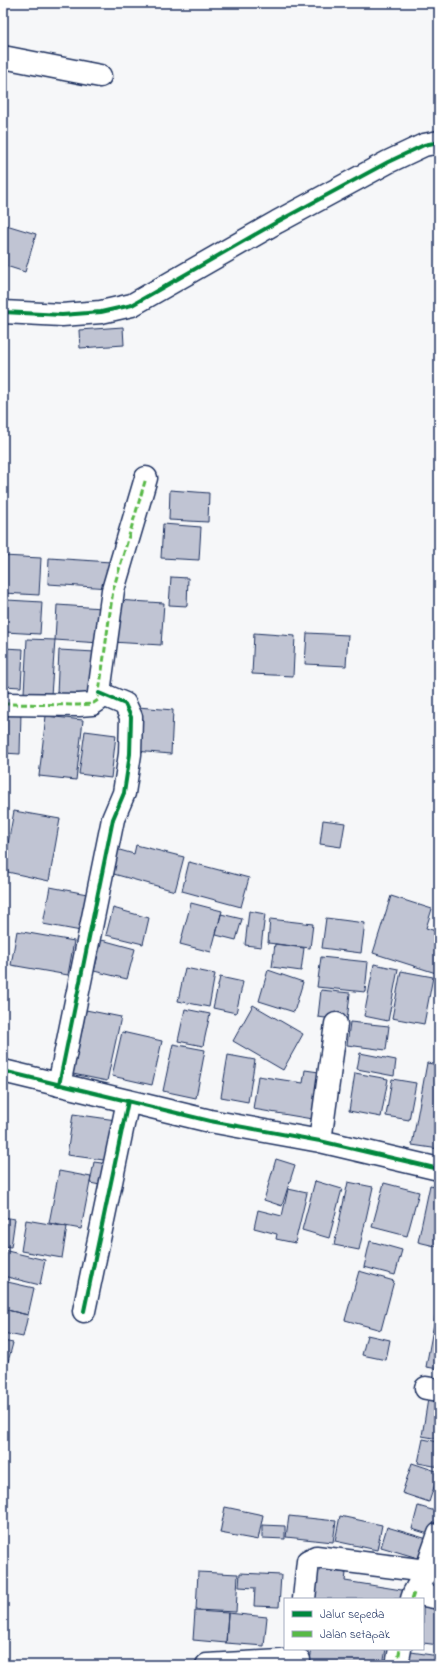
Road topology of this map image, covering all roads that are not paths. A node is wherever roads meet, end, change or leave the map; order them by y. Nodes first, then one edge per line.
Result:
1 (3, 57) edge
2 (100, 76) dead end
3 (439, 142) edge
4 (3, 312) edge
5 (146, 478) dead end
6 (99, 693) junction
7 (3, 704) edge
8 (336, 1024) dead end
9 (3, 1071) edge
10 (59, 1085) junction
11 (128, 1101) junction
12 (320, 1141) junction
13 (439, 1170) edge
14 (84, 1311) dead end
15 (439, 1534) edge
16 (433, 1570) edge
17 (413, 1596) edge
18 (304, 1598) edge
19 (439, 1598) edge
20 (400, 1650) edge
21 (299, 1658) edge
22 (207, 1665) edge
23 (396, 1665) edge

1 - 2 street
3 - 4 street
5 - 6 street
6 - 7 street
6 - 10 street
8 - 12 street
9 - 10 street
10 - 11 street
11 - 12 street
11 - 14 street
12 - 13 street
15 - 16 street
16 - 17 street
16 - 18 street
17 - 19 street
20 - 23 street
21 - 22 street

